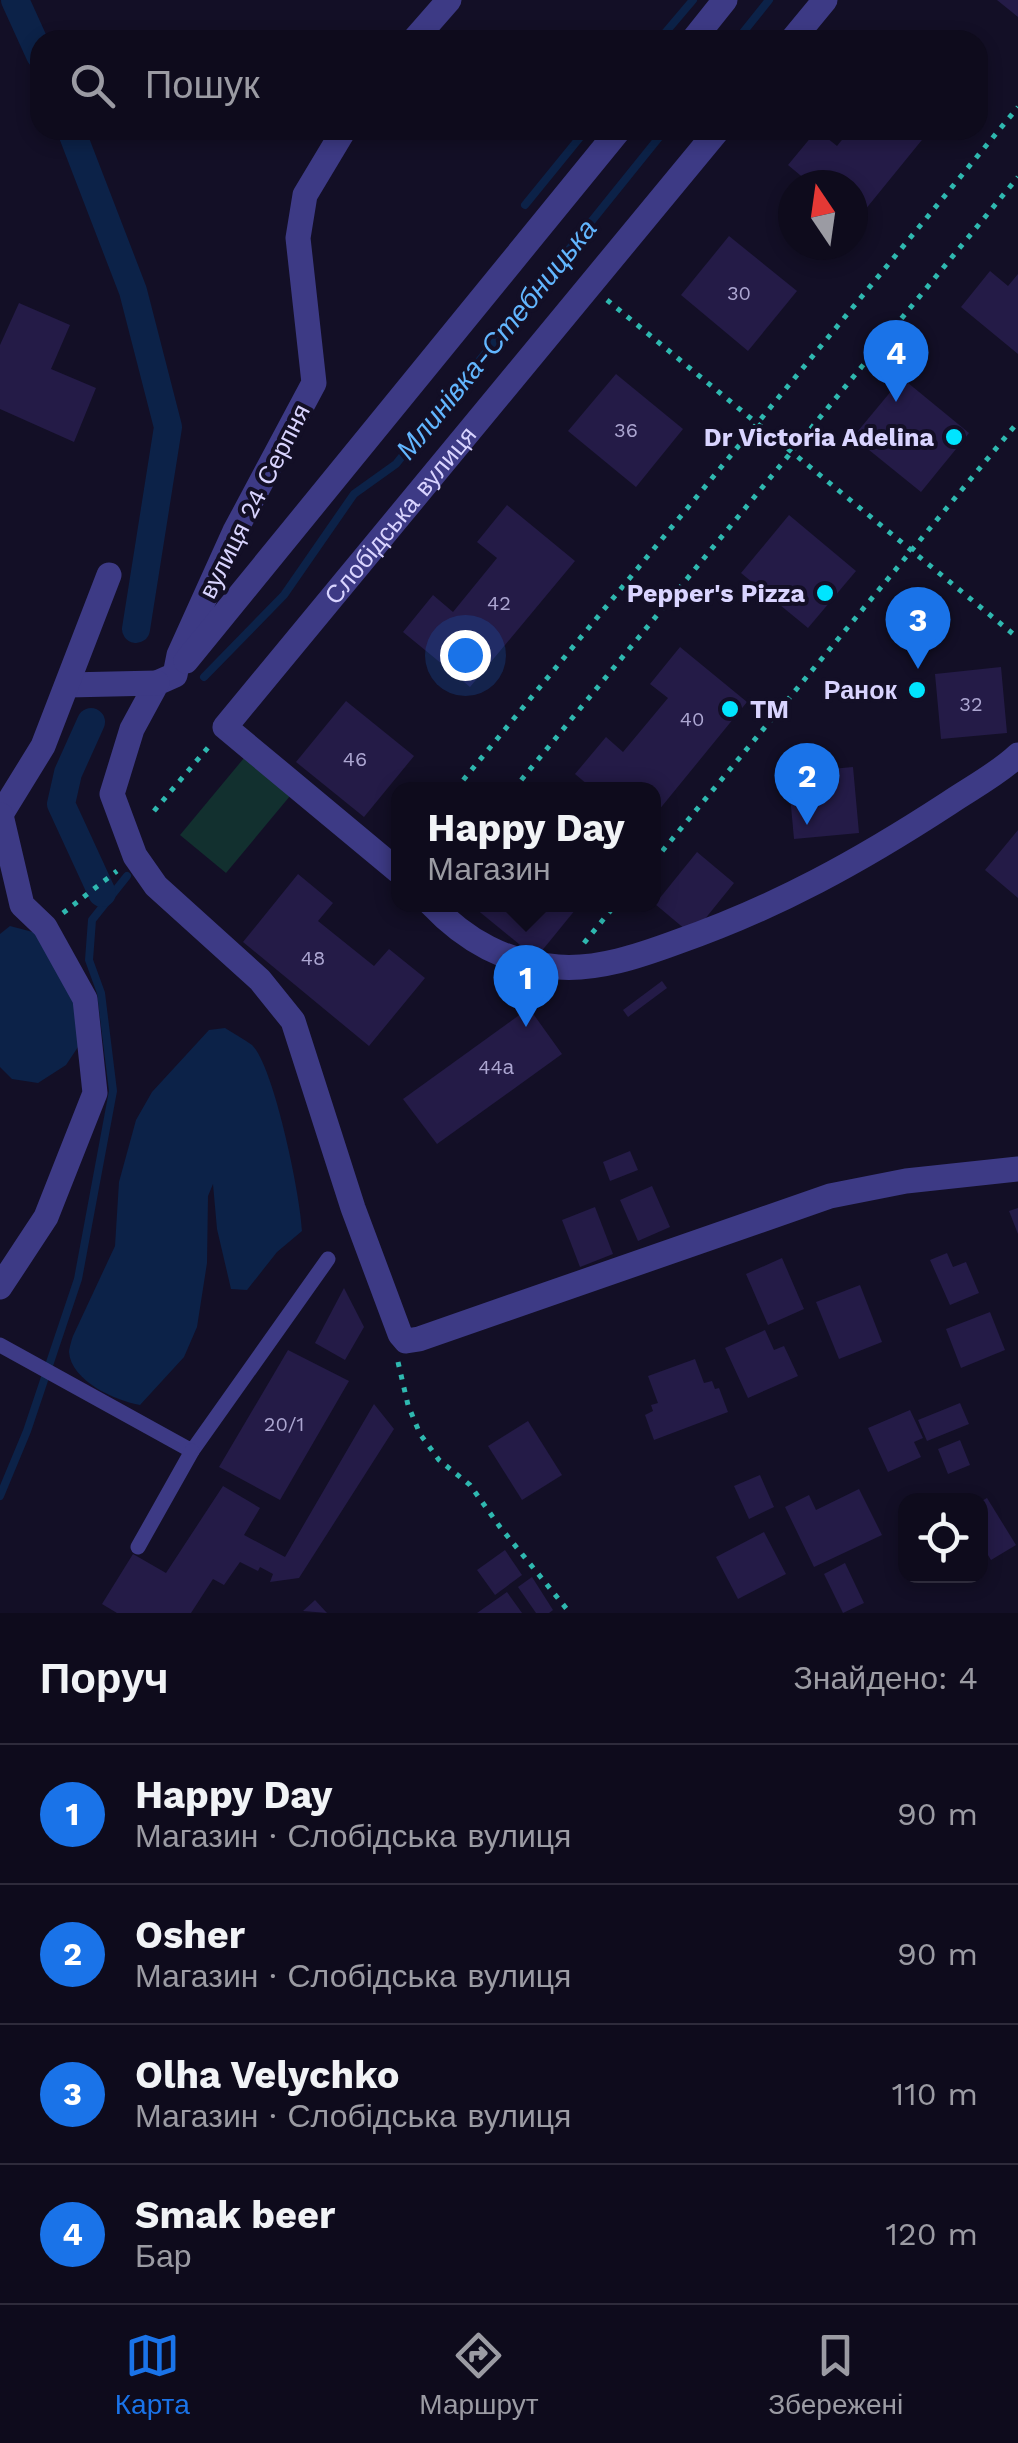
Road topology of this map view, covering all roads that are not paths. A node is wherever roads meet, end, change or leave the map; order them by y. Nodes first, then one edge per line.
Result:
1 (449, 0) edge
2 (725, 0) edge
3 (825, 0) edge
4 (423, 30) edge
5 (700, 30) edge
6 (800, 30) edge
7 (338, 140) edge
8 (611, 140) edge
9 (710, 140) edge
10 (108, 574) dead end
11 (166, 679) junction
12 (68, 686) junction
13 (1017, 758) edge
14 (0, 815) edge
15 (391, 865) edge
16 (438, 912) edge
17 (1018, 1169) edge
18 (328, 1259) dead end
19 (0, 1287) edge
20 (0, 1345) edge
21 (192, 1451) junction
22 (138, 1547) dead end

1 - 4 street
2 - 5 street
3 - 6 street
7 - 11 street, вулиця 24 Серпня
8 - 11 street
9 - 15 street, Слобідська вулиця
10 - 12 street
11 - 12 street
11 - 17 street, вулиця 24 Серпня
12 - 14 street
13 - 16 street
14 - 19 street
18 - 21 lane
20 - 21 lane
21 - 22 lane

